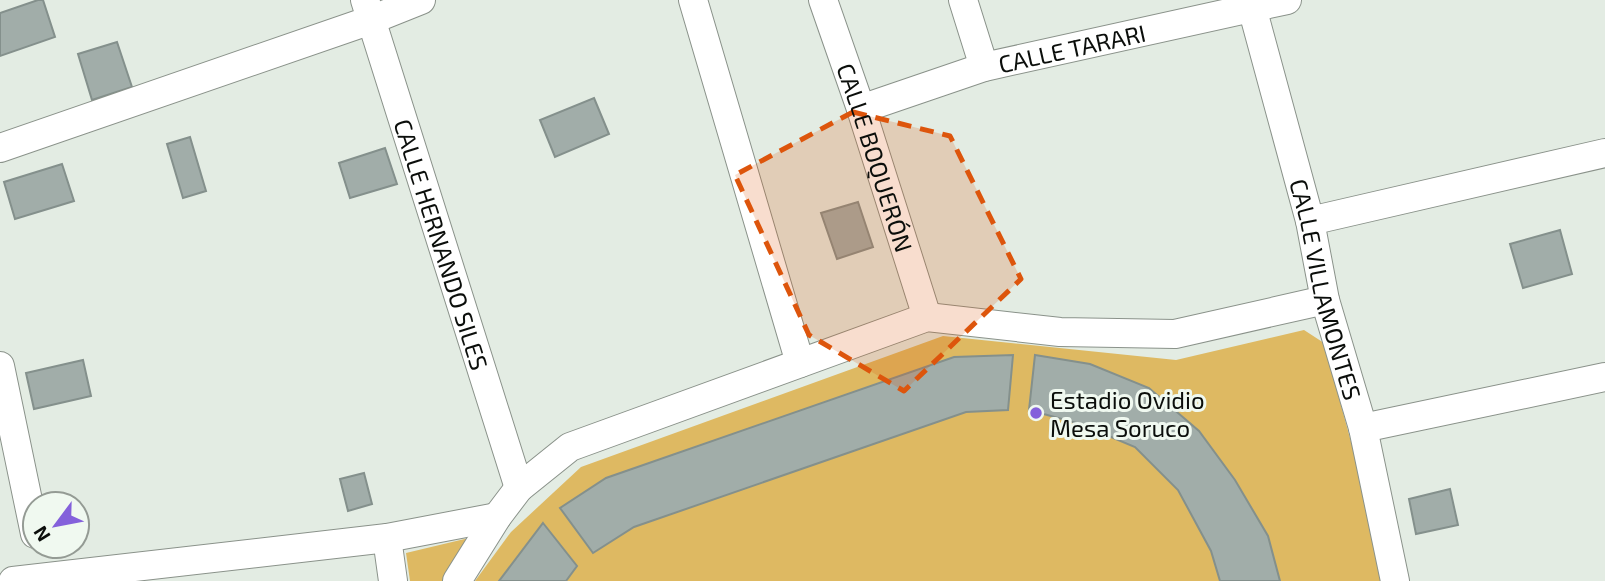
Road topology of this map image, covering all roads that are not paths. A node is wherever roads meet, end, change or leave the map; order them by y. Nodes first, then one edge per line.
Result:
1 (421, 0) edge
2 (693, 0) edge
3 (823, 0) edge
4 (963, 0) edge
5 (1287, 0) edge
6 (1251, 4) edge
7 (368, 10) edge
8 (984, 67) junction
9 (861, 109) junction
10 (0, 148) edge
11 (1605, 153) edge
12 (1310, 221) junction
13 (1325, 300) junction
14 (927, 317) junction
15 (800, 363) junction
16 (0, 366) edge
17 (1605, 377) edge
18 (1363, 428) junction
19 (520, 488) junction
20 (26, 490) edge
21 (497, 517) junction
22 (387, 538) junction
23 (40, 560) edge
24 (44, 579) edge
25 (13, 581) edge
26 (393, 581) edge
27 (457, 581) edge
28 (1395, 581) edge

1 - 7 street
2 - 15 street
3 - 9 street, CALLE BOQUERÓN
4 - 8 street
5 - 6 street, CALLE TARARI
6 - 8 street, CALLE TARARI
6 - 12 street, CALLE VILLAMONTES
7 - 10 street
7 - 19 street, CALLE HERNANDO SILES
8 - 9 street, CALLE TARARI
9 - 14 street, CALLE BOQUERÓN
11 - 12 street
12 - 13 street, CALLE VILLAMONTES
13 - 14 street
13 - 18 street, CALLE VILLAMONTES
14 - 15 street
15 - 19 street
16 - 20 street
17 - 18 street
18 - 28 street, CALLE VILLAMONTES
19 - 21 street
21 - 22 street
21 - 27 street
22 - 24 street
22 - 26 street
23 - 24 street
24 - 25 street

